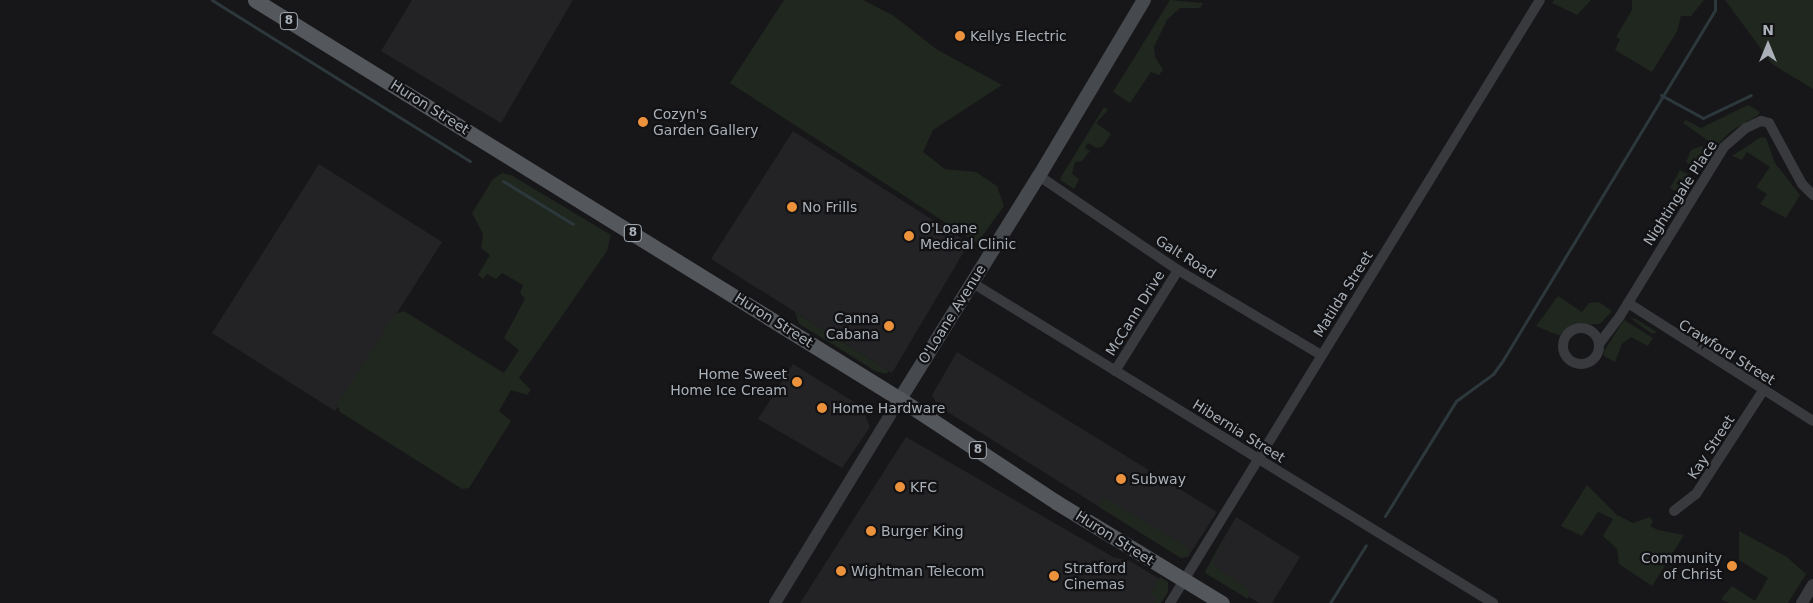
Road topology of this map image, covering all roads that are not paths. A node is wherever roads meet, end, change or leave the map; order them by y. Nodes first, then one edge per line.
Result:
1 (255, 0) edge
2 (1144, 0) edge
3 (1540, 0) edge
4 (1039, 176) junction
5 (1813, 196) edge
6 (1178, 270) junction
7 (971, 282) junction
8 (1628, 303) junction
9 (1599, 344) dead end
10 (1321, 355) junction
11 (1115, 371) junction
12 (1763, 391) junction
13 (900, 398) junction
14 (1813, 421) edge
15 (1258, 459) junction
16 (1674, 511) dead end
17 (1184, 580) junction
18 (1813, 585) edge
19 (775, 603) edge
20 (1170, 603) edge
21 (1222, 603) edge
22 (1494, 603) edge
23 (1802, 603) edge

1 - 13 main road, Huron Street / 8
2 - 4 main road, O'Loane Avenue
3 - 10 street, Matilda Street
4 - 6 street, Galt Road
4 - 7 main road, O'Loane Avenue
5 - 8 street, Nightingale Place
6 - 10 street, Galt Road
6 - 11 street, McCann Drive
7 - 11 street, Hibernia Street
7 - 13 main road, O'Loane Avenue
8 - 9 street, Nightingale Place
8 - 12 street, Crawford Street
10 - 15 street, Matilda Street
11 - 15 street, Hibernia Street
12 - 14 street, Crawford Street
12 - 16 street, Kay Street
13 - 17 main road, Huron Street / 8
13 - 19 street, O'Loane Avenue
15 - 17 street, Matilda Street
15 - 22 street, Hibernia Street
17 - 20 street, Matilda Street
17 - 21 main road, Huron Street / 8
18 - 23 street

